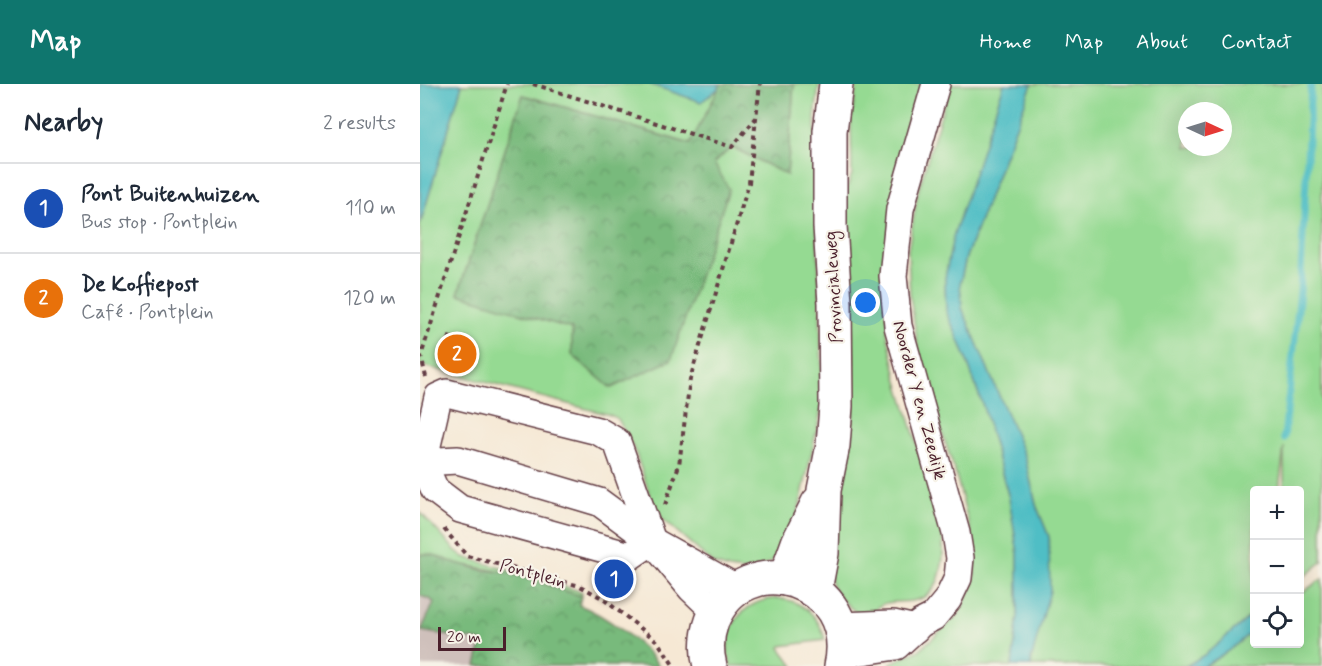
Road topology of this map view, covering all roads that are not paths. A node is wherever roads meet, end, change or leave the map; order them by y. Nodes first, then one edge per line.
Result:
1 (836, 84) edge
2 (936, 84) edge
3 (422, 462) edge
4 (824, 490) junction
5 (652, 541) junction
6 (785, 579) junction
7 (738, 589) junction
8 (815, 591) junction
9 (716, 612) junction
10 (841, 649) edge
11 (709, 666) edge

1 - 4 main road, Provincialeweg
2 - 10 street, Noorder Y en Zeedijk
3 - 5 street
3 - 5 street
3 - 5 street
4 - 6 main road, Provincialeweg
4 - 8 main road, Provincialeweg
5 - 7 street
5 - 9 street
6 - 7 main road
6 - 8 main road
7 - 9 main road
8 - 10 main road
9 - 11 main road

